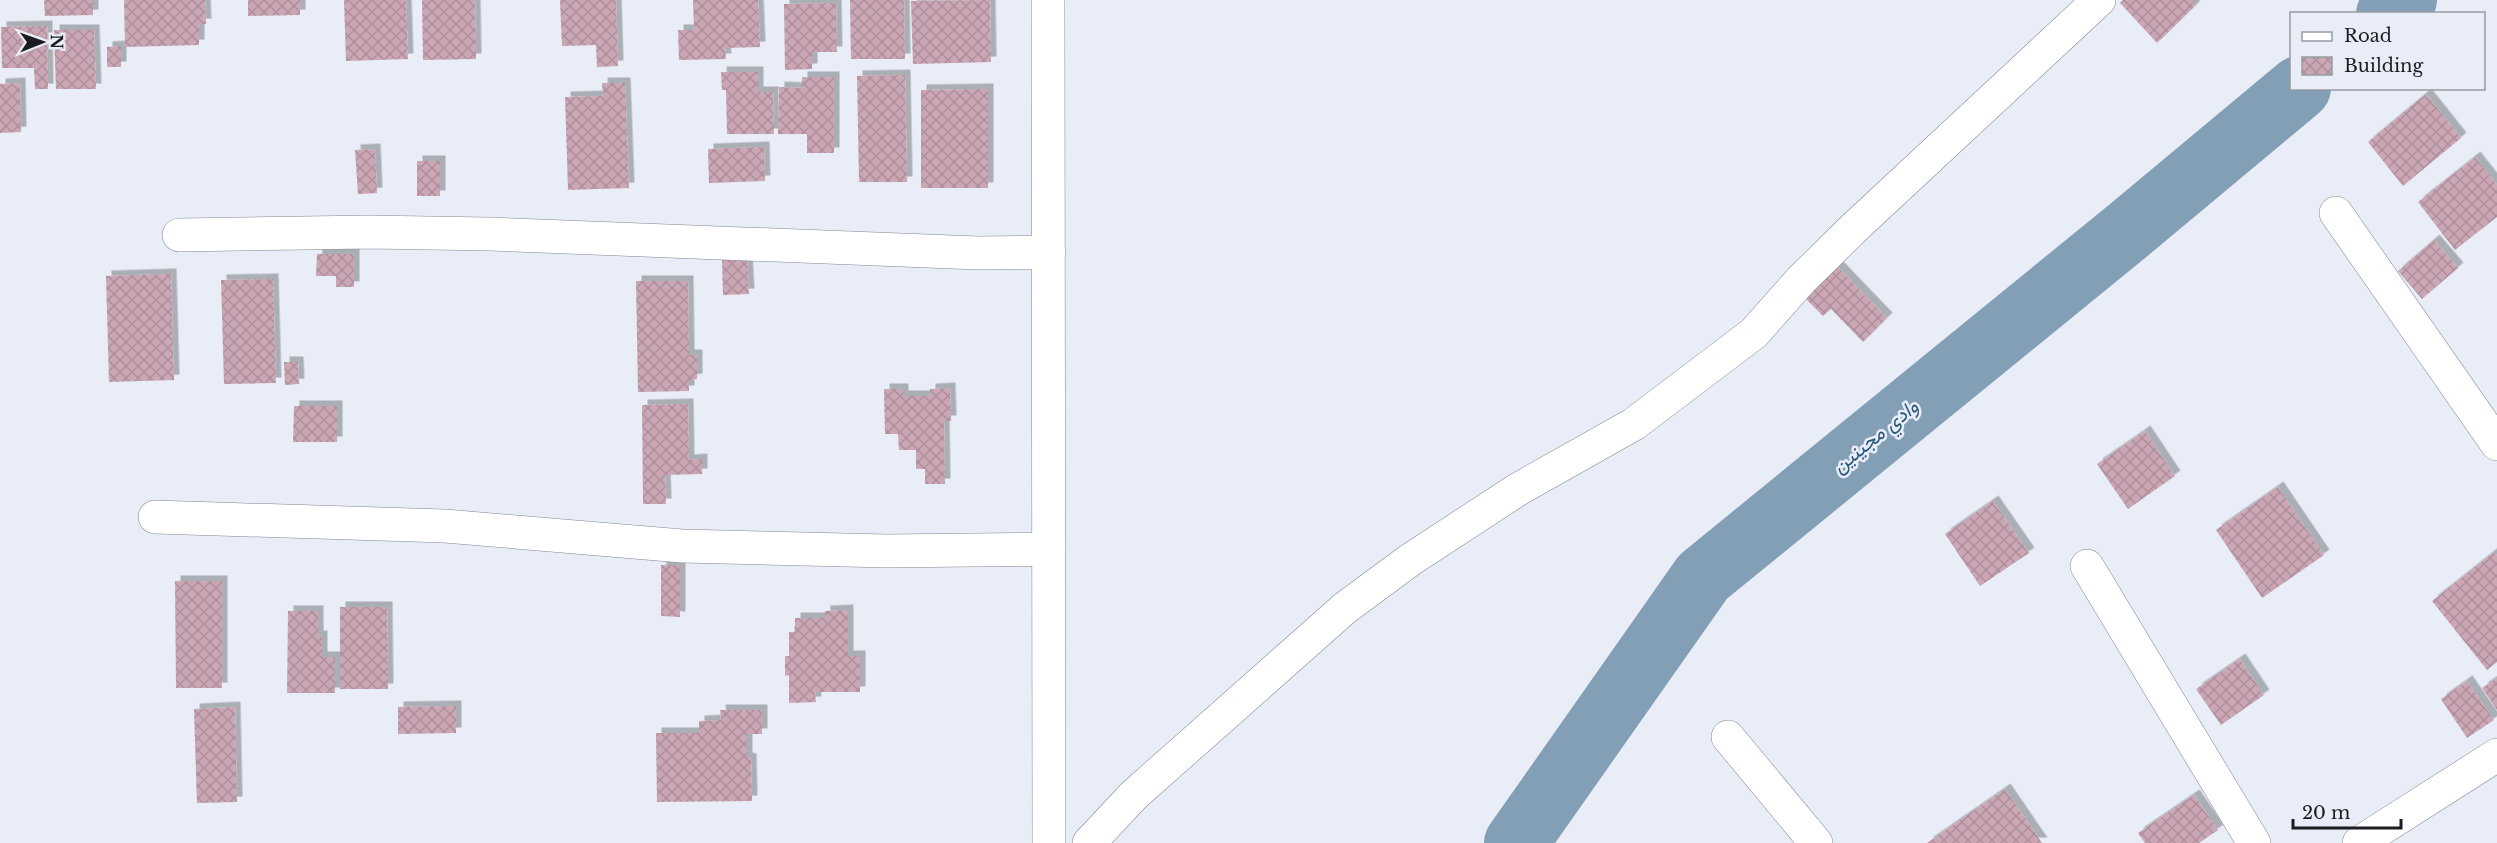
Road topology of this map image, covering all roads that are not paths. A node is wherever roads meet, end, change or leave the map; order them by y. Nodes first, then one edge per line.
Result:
1 (1048, 0) edge
2 (2099, 0) edge
3 (2336, 213) dead end
4 (178, 235) dead end
5 (1048, 252) junction
6 (2497, 444) edge
7 (155, 518) dead end
8 (1049, 549) junction
9 (2087, 566) dead end
10 (1728, 737) dead end
11 (2497, 755) edge
12 (1049, 843) edge
13 (1089, 843) edge
14 (1816, 843) edge
15 (2254, 843) edge
16 (2359, 843) edge

1 - 5 street
2 - 13 street
3 - 6 street
4 - 5 street
5 - 8 street
7 - 8 street
8 - 12 street
9 - 15 street
10 - 14 street
11 - 16 street

